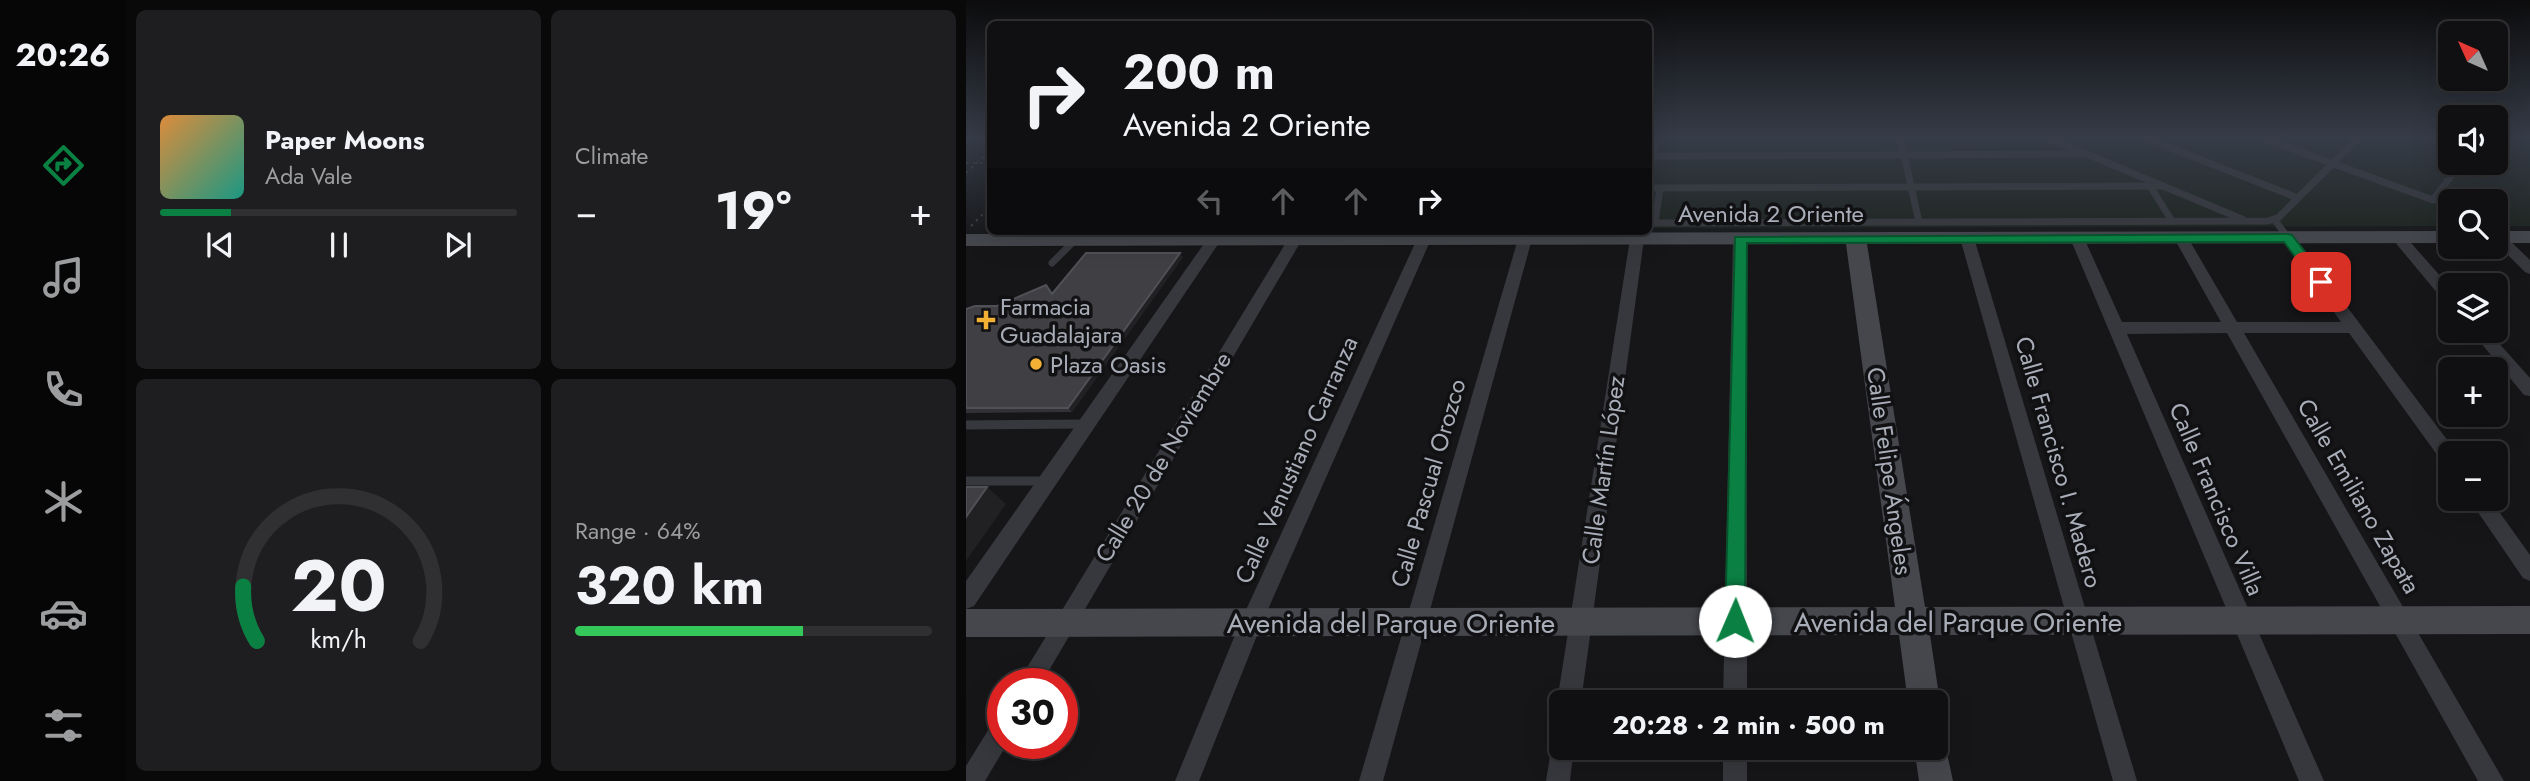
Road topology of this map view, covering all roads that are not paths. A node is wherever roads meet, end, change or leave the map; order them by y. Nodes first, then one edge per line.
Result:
1 (1908, 173) edge
2 (2133, 173) edge
3 (2236, 173) edge
4 (2322, 173) edge
5 (2361, 173) edge
6 (2452, 175) edge
7 (2150, 186) junction
8 (2163, 186) junction
9 (1911, 187) junction
10 (1652, 188) edge
11 (1660, 188) junction
12 (2298, 198) junction
13 (1652, 213) edge
14 (2274, 219) junction
15 (2247, 221) junction
16 (1919, 222) junction
17 (1652, 228) edge
18 (1652, 229) edge
19 (2176, 229) junction
20 (1216, 235) edge
21 (1297, 235) edge
22 (1347, 235) edge
23 (1569, 235) edge
24 (1646, 235) edge
25 (1417, 237) edge
26 (2438, 237) edge
27 (2508, 237) edge
28 (2530, 237) edge
29 (1967, 238) junction
30 (2077, 238) junction
31 (2288, 238) junction
32 (2399, 238) junction
33 (1525, 239) junction
34 (1740, 239) junction
35 (966, 240) edge
36 (1075, 240) junction
37 (1856, 240) junction
38 (2508, 248) edge
39 (1052, 263) dead end
40 (2530, 269) edge
41 (2438, 283) edge
42 (2355, 327) junction
43 (2115, 328) junction
44 (2232, 328) junction
45 (2489, 343) edge
46 (2530, 390) edge
47 (1087, 424) junction
48 (966, 425) edge
49 (2438, 441) edge
50 (966, 481) edge
51 (1047, 481) junction
52 (2487, 511) edge
53 (2530, 572) edge
54 (966, 599) edge
55 (2530, 620) edge
56 (1735, 621) junction
57 (2079, 622) junction
58 (2242, 622) junction
59 (2401, 622) junction
60 (966, 623) edge
61 (1064, 623) junction
62 (1251, 623) junction
63 (1416, 623) junction
64 (1581, 623) junction
65 (1913, 623) junction
66 (1037, 668) edge
67 (1571, 690) edge
68 (1735, 690) edge
69 (1922, 690) edge
70 (987, 754) edge
71 (1561, 760) edge
72 (1735, 760) edge
73 (1933, 760) edge
74 (971, 781) edge
75 (1187, 781) edge
76 (1371, 781) edge
77 (1558, 781) edge
78 (1735, 781) edge
79 (1936, 781) edge
80 (2125, 781) edge
81 (2312, 781) edge
82 (2492, 781) edge

1 - 9 lane
2 - 8 lane
3 - 12 lane
4 - 12 lane
5 - 6 lane
7 - 8 lane
7 - 9 lane
7 - 19 lane
8 - 15 lane
9 - 11 lane
9 - 16 lane
10 - 11 lane
11 - 13 lane
12 - 14 lane
14 - 15 lane
14 - 31 lane
15 - 19 lane
16 - 17 lane
16 - 19 lane
18 - 34 street, Avenida 2 Oriente
19 - 30 street, Avenida 2 Oriente
19 - 31 street, Avenida 2 Oriente
19 - 44 street, Calle Emiliano Zapata
20 - 21 street, Avenida 2 Oriente
20 - 36 street, Avenida 2 Oriente
20 - 47 street
21 - 22 street, Avenida 2 Oriente
21 - 61 street, Calle 20 de Noviembre
22 - 25 street, Avenida 2 Oriente
23 - 33 street, Avenida 2 Oriente
24 - 64 street, Calle Martín López
25 - 33 street, Avenida 2 Oriente
25 - 62 street, Calle Venustiano Carranza
26 - 32 street, Avenida 2 Oriente
27 - 28 street
29 - 30 street, Avenida 2 Oriente
29 - 37 street, Avenida 2 Oriente
29 - 57 street, Calle Francisco I. Madero
30 - 43 street, Calle Francisco Villa
31 - 32 street, Avenida 2 Oriente
31 - 42 street
32 - 41 street
33 - 63 street, Calle Pascual Orozco
34 - 37 street, Avenida 2 Oriente
34 - 56 street
35 - 36 street, Avenida 2 Oriente
36 - 39 lane
37 - 65 street, Calle Felipe Ángeles
38 - 40 street
42 - 44 street
42 - 49 street
43 - 44 street
43 - 58 street, Calle Francisco Villa
44 - 59 street, Calle Emiliano Zapata
45 - 46 street
47 - 48 lane
47 - 51 street
50 - 51 lane
51 - 54 street
52 - 53 street
55 - 59 street, Avenida del Parque Oriente
56 - 64 street, Avenida del Parque Oriente
56 - 65 street, Avenida del Parque Oriente
56 - 68 street
57 - 58 street, Avenida del Parque Oriente
57 - 65 street, Avenida del Parque Oriente
57 - 80 street, Calle Francisco I. Madero
58 - 59 street, Avenida del Parque Oriente
58 - 81 street, Calle Francisco Villa
59 - 82 street, Calle Emiliano Zapata
60 - 61 street, Avenida del Parque Oriente
61 - 62 street, Avenida del Parque Oriente
61 - 66 street, Calle 20 de Noviembre
62 - 63 street, Avenida del Parque Oriente
62 - 75 street, Calle Venustiano Carranza
63 - 64 street, Avenida del Parque Oriente
63 - 76 street, Calle Pascual Orozco
64 - 67 street, Calle Martín López
65 - 69 street, Calle Felipe Ángeles
70 - 74 street
71 - 77 street
72 - 78 street
73 - 79 street

